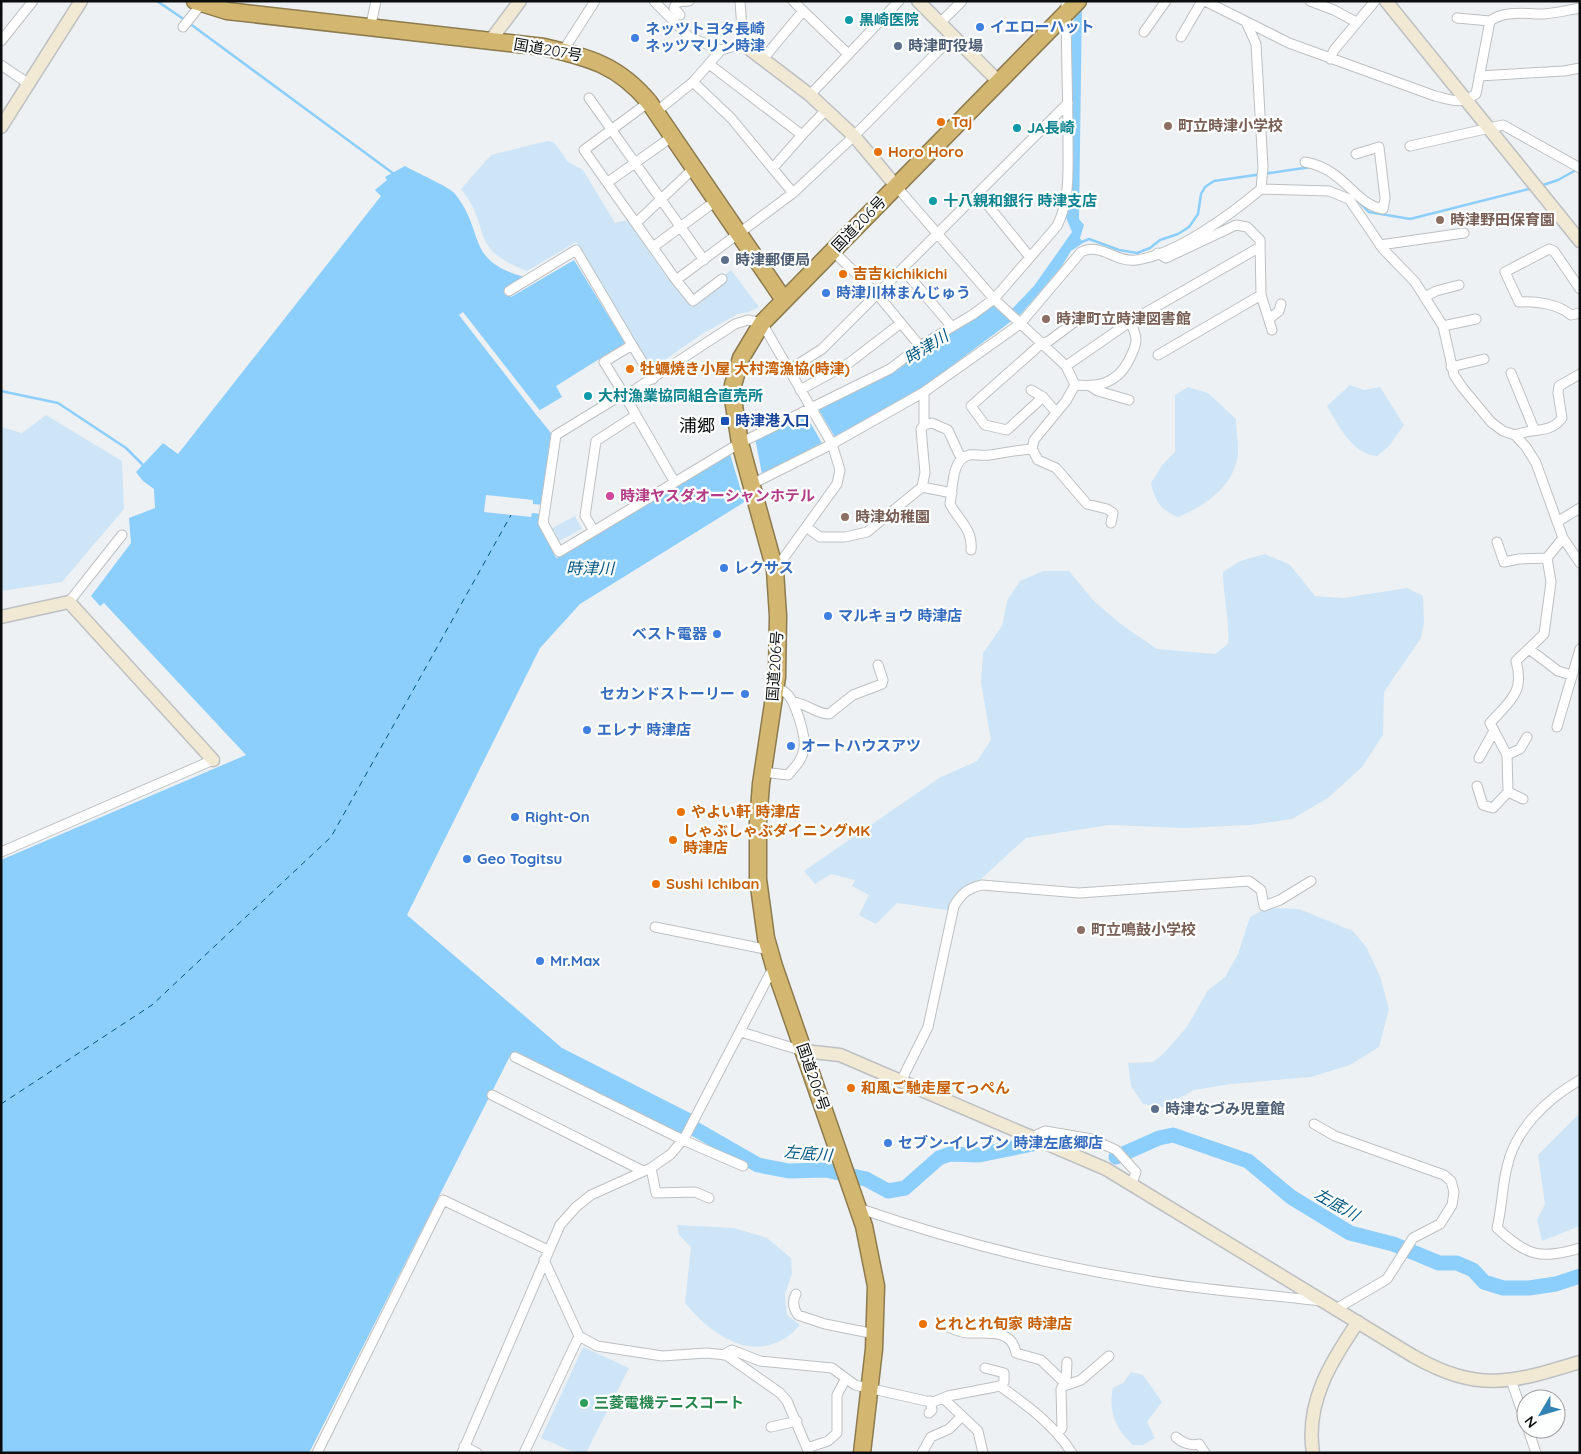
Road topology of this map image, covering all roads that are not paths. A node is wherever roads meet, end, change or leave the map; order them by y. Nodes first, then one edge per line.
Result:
1 (33, 1) edge
2 (81, 1) edge
3 (376, 1) edge
4 (520, 1) edge
5 (596, 1) edge
6 (654, 1) edge
7 (689, 1) edge
8 (740, 1) edge
9 (794, 1) edge
10 (899, 1) edge
11 (918, 1) edge
12 (962, 1) edge
13 (1166, 1) edge
14 (1204, 1) edge
15 (1310, 1) edge
16 (1376, 1) edge
17 (1386, 1) edge
18 (198, 5) edge
19 (1069, 7) edge
20 (1580, 8) edge
21 (803, 11) junction
22 (680, 15) dead end
23 (1457, 18) dead end
24 (1490, 20) junction
25 (1246, 22) junction
26 (1356, 22) junction
27 (940, 23) junction
28 (183, 27) dead end
29 (370, 29) junction
30 (1144, 32) dead end
31 (953, 36) junction
32 (1181, 37) dead end
33 (1, 41) edge
34 (490, 41) junction
35 (743, 44) junction
36 (721, 50) junction
37 (563, 51) junction
38 (848, 54) junction
39 (763, 59) junction
40 (1330, 59) junction
41 (709, 64) junction
42 (1, 65) edge
43 (1580, 68) edge
44 (1479, 76) junction
45 (693, 82) junction
46 (999, 82) junction
47 (29, 84) junction
48 (810, 95) junction
49 (589, 98) dead end
50 (1466, 101) junction
51 (1068, 103) junction
52 (652, 107) junction
53 (826, 110) junction
54 (1, 127) edge
55 (611, 129) junction
56 (1488, 129) junction
57 (672, 136) junction
58 (802, 136) junction
59 (854, 136) junction
60 (1410, 146) dead end
61 (1356, 154) dead end
62 (1305, 162) dead end
63 (636, 163) junction
64 (1576, 164) edge
65 (695, 167) junction
66 (773, 168) junction
67 (608, 182) junction
68 (896, 186) junction
69 (1261, 189) junction
70 (978, 192) junction
71 (793, 193) junction
72 (661, 199) junction
73 (717, 200) junction
74 (636, 223) junction
75 (681, 226) junction
76 (937, 233) junction
77 (1464, 233) dead end
78 (739, 235) junction
79 (1580, 241) edge
80 (1380, 245) junction
81 (653, 247) junction
82 (1260, 247) junction
83 (833, 251) junction
84 (1158, 253) junction
85 (1029, 256) junction
86 (704, 260) junction
87 (903, 269) junction
88 (722, 279) dead end
89 (676, 280) junction
90 (1459, 285) dead end
91 (1580, 289) edge
92 (509, 291) dead end
93 (877, 294) junction
94 (1260, 295) junction
95 (1425, 297) junction
96 (994, 299) junction
97 (784, 300) junction
98 (1281, 304) dead end
99 (1580, 313) edge
100 (1476, 318) dead end
101 (1269, 319) junction
102 (1078, 320) dead end
103 (1131, 321) junction
104 (762, 323) junction
105 (1018, 323) junction
106 (901, 324) junction
107 (1443, 326) junction
108 (952, 327) junction
109 (1272, 330) dead end
110 (1041, 344) junction
111 (632, 345) junction
112 (920, 346) junction
113 (1158, 355) dead end
114 (1484, 359) dead end
115 (1066, 366) junction
116 (1451, 367) junction
117 (789, 370) junction
118 (1511, 372) dead end
119 (1580, 374) edge
120 (653, 379) junction
121 (1075, 385) junction
122 (1090, 386) junction
123 (800, 390) junction
124 (1031, 390) dead end
125 (924, 392) junction
126 (624, 395) junction
127 (1043, 398) junction
128 (1129, 400) dead end
129 (810, 408) junction
130 (1056, 412) junction
131 (636, 415) junction
132 (924, 425) junction
133 (1534, 429) junction
134 (1515, 435) junction
135 (740, 443) junction
136 (832, 444) junction
137 (1032, 449) junction
138 (963, 457) junction
139 (674, 481) junction
140 (922, 487) junction
141 (755, 491) junction
142 (952, 493) junction
143 (1580, 508) edge
144 (1557, 522) junction
145 (1110, 523) dead end
146 (806, 528) junction
147 (594, 531) junction
148 (122, 535) dead end
149 (1563, 538) junction
150 (1497, 542) dead end
151 (971, 550) dead end
152 (1547, 558) junction
153 (1580, 563) edge
154 (775, 570) junction
155 (69, 602) junction
156 (1, 618) edge
157 (1529, 649) junction
158 (1580, 649) edge
159 (878, 665) dead end
160 (1571, 675) junction
161 (775, 687) junction
162 (793, 702) junction
163 (1557, 727) dead end
164 (1494, 731) junction
165 (1527, 737) dead end
166 (1506, 755) junction
167 (1479, 758) dead end
168 (213, 760) joint
169 (763, 772) junction
170 (1477, 786) dead end
171 (1508, 792) junction
172 (1523, 799) dead end
173 (1, 852) edge
174 (1310, 881) dead end
175 (655, 927) dead end
176 (772, 958) junction
177 (741, 1032) junction
178 (804, 1051) junction
179 (515, 1057) dead end
180 (1580, 1080) edge
181 (901, 1081) junction
182 (492, 1095) dead end
183 (1314, 1124) dead end
184 (1028, 1136) junction
185 (684, 1138) junction
186 (743, 1166) dead end
187 (647, 1169) junction
188 (1132, 1183) junction
189 (709, 1198) dead end
190 (858, 1208) junction
191 (1580, 1248) edge
192 (548, 1250) junction
193 (544, 1260) junction
194 (796, 1294) dead end
195 (1331, 1305) junction
196 (1358, 1322) junction
197 (942, 1326) dead end
198 (876, 1334) junction
199 (579, 1336) junction
200 (723, 1355) junction
201 (1109, 1356) dead end
202 (1067, 1362) dead end
203 (1580, 1362) edge
204 (985, 1368) dead end
205 (845, 1380) junction
206 (1511, 1380) junction
207 (1064, 1384) junction
208 (1000, 1386) junction
209 (869, 1387) junction
210 (1516, 1394) edge
211 (943, 1398) junction
212 (930, 1401) junction
213 (929, 1413) dead end
214 (962, 1416) junction
215 (797, 1422) junction
216 (771, 1427) dead end
217 (1058, 1432) junction
218 (1176, 1437) dead end
219 (1531, 1439) edge
220 (463, 1450) edge
221 (321, 1451) edge
222 (808, 1451) edge
223 (478, 1453) edge
224 (524, 1453) edge
225 (862, 1453) edge
226 (922, 1453) edge
227 (983, 1453) edge
228 (1072, 1453) edge
229 (1205, 1453) edge
230 (1313, 1453) edge
231 (1536, 1453) edge

1 - 33 street
2 - 47 street
3 - 29 street
4 - 34 street
5 - 37 street
6 - 36 street
7 - 22 street
8 - 35 street
9 - 21 street
10 - 38 street
11 - 27 street
12 - 27 street
13 - 30 street
14 - 25 street
14 - 32 street
15 - 26 street
16 - 26 street
17 - 50 street
18 - 28 street
18 - 29 highway, 国道207号
19 - 46 highway, 国道206号
19 - 51 street
20 - 24 street
21 - 38 street
21 - 39 street
23 - 24 street
24 - 44 street
25 - 40 street
25 - 69 street
26 - 40 street
27 - 31 street
29 - 34 highway, 国道207号
31 - 46 street
31 - 59 street
34 - 37 highway, 国道207号
35 - 36 street
35 - 39 street
36 - 41 street
37 - 52 highway, 国道207号
38 - 48 street
39 - 48 street
40 - 50 street
41 - 45 street
41 - 58 street
42 - 47 street
43 - 44 street
44 - 50 street
45 - 52 street
45 - 66 street
46 - 68 highway, 国道206号
47 - 54 street
48 - 53 street
49 - 55 street
50 - 56 street
51 - 70 street
51 - 85 street
52 - 55 street
52 - 57 highway, 国道207号
53 - 58 street
53 - 59 street
55 - 63 street
55 - 67 street
56 - 60 street
56 - 64 street
56 - 79 street
57 - 63 street
57 - 65 highway, 国道207号
58 - 66 street
59 - 68 street
59 - 71 street
61 - 62 street
63 - 67 street
63 - 72 street
65 - 72 street
65 - 73 highway, 国道207号
66 - 71 street
67 - 74 street
68 - 76 street
68 - 83 highway, 国道206号
69 - 80 street
69 - 84 street
70 - 76 street
70 - 85 street
71 - 78 street
72 - 74 street
72 - 75 street
73 - 75 street
73 - 78 highway, 国道207号
74 - 81 street
75 - 81 street
75 - 86 street
76 - 87 street
76 - 96 street
77 - 80 street
78 - 86 street
78 - 97 highway, 国道207号
80 - 95 street
81 - 89 street
82 - 84 street
82 - 94 street
82 - 103 street
83 - 93 street
83 - 97 highway, 国道206号
84 - 105 street
85 - 96 street
86 - 89 street
87 - 93 street
87 - 108 street
88 - 89 street
90 - 95 street
91 - 99 street
92 - 111 street
93 - 106 street
93 - 117 street
94 - 101 street
94 - 113 street
95 - 107 street
96 - 105 street
96 - 108 street
97 - 104 highway, 国道206号
98 - 101 street
100 - 107 street
101 - 109 street
102 - 110 street
103 - 115 street
103 - 122 street
104 - 117 street
104 - 120 street
104 - 135 highway, 国道206号
105 - 110 street
105 - 125 street
106 - 112 street
106 - 123 street
107 - 116 street
108 - 112 street
110 - 115 street
110 - 127 street
111 - 120 street
111 - 126 street
112 - 129 street
114 - 116 street
115 - 121 street
116 - 134 street
117 - 123 street
118 - 133 street
119 - 133 street
120 - 126 street
121 - 122 street
121 - 130 street
122 - 128 street
123 - 129 street
124 - 127 street
125 - 132 street
125 - 136 street
126 - 131 street
126 - 147 street
127 - 130 street
129 - 135 street
129 - 136 street
130 - 137 street
131 - 139 street
131 - 147 street
132 - 138 street
132 - 140 street
133 - 134 street
134 - 144 street
135 - 139 street
135 - 141 highway, 国道206号
136 - 141 street
136 - 146 street
137 - 138 street
137 - 145 street
138 - 142 street
139 - 147 street
140 - 142 street
140 - 146 street
141 - 154 highway, 国道206号
142 - 151 street
143 - 144 street
144 - 149 street
146 - 154 street
148 - 155 street
149 - 152 street
149 - 153 street
150 - 152 street
152 - 157 street
154 - 161 highway, 国道206号
155 - 156 street
155 - 168 street
157 - 160 street
157 - 164 street
158 - 160 street
159 - 162 street
160 - 163 street
161 - 162 street
161 - 169 highway, 国道206号
162 - 169 street
164 - 166 street
164 - 167 street
165 - 166 street
166 - 171 street
168 - 173 street
169 - 176 highway, 国道206号
170 - 171 street
171 - 172 street
174 - 181 street
175 - 176 street
176 - 177 street
176 - 178 highway, 国道206号
177 - 178 street
177 - 185 street
178 - 181 street
178 - 190 highway, 国道206号
179 - 185 street
180 - 191 street
181 - 184 street
182 - 187 street
183 - 195 street
184 - 188 street
184 - 188 street
185 - 186 street
185 - 187 street
187 - 189 street
187 - 192 street
188 - 195 street
190 - 195 street
190 - 198 highway, 国道206号
192 - 193 street
192 - 221 street
193 - 199 street
193 - 220 street
194 - 198 street
195 - 196 street
196 - 206 street
196 - 230 street
197 - 207 street
198 - 209 highway, 国道206号
199 - 200 street
199 - 224 street
200 - 205 street
200 - 215 street
201 - 207 street
202 - 207 street
203 - 206 street
204 - 208 street
205 - 209 street
205 - 222 street
206 - 210 street
207 - 217 street
208 - 211 street
208 - 217 street
209 - 212 street
209 - 225 highway, 国道206号
211 - 212 street
211 - 214 street
212 - 213 street
214 - 226 street
214 - 227 street
215 - 216 street
215 - 222 street
217 - 228 street
218 - 229 street
219 - 231 street
220 - 223 street

